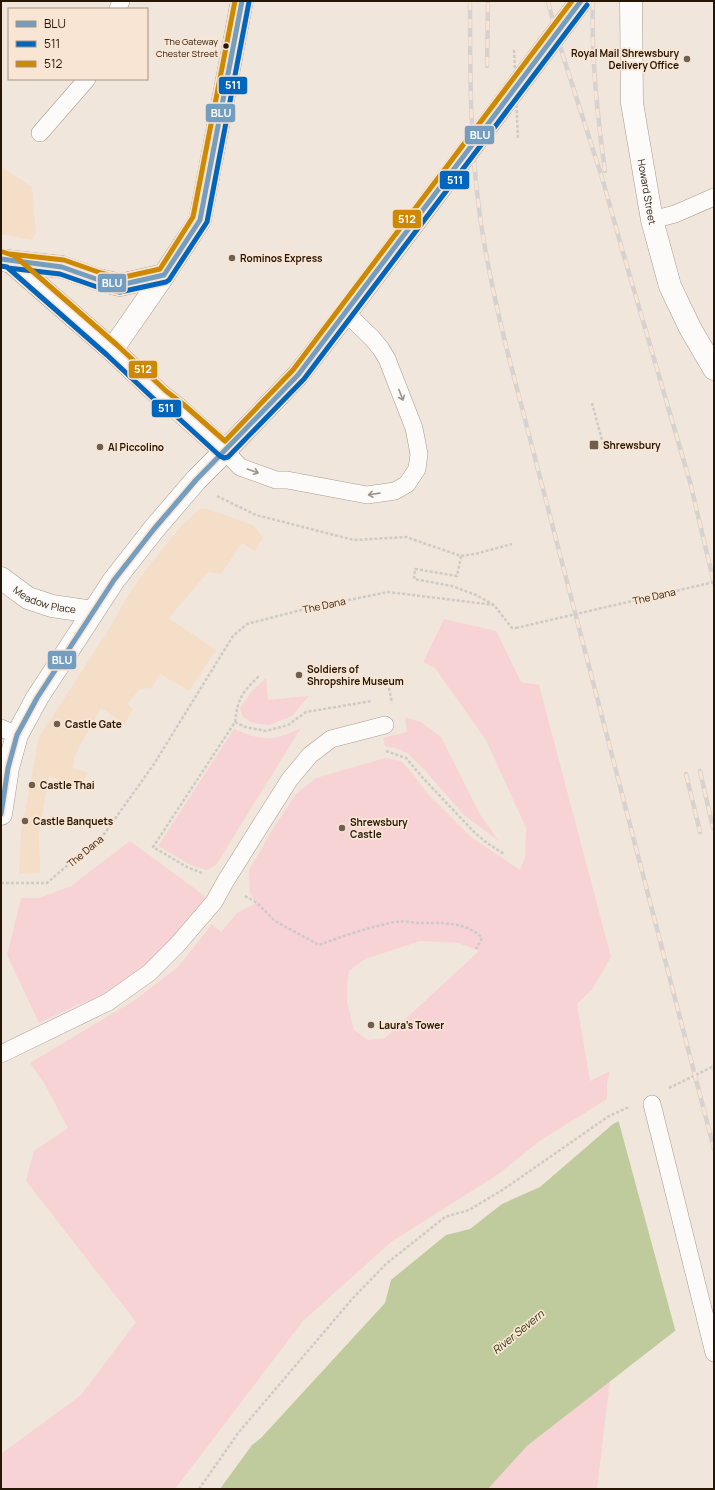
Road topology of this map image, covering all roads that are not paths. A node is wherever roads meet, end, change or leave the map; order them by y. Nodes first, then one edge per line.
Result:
1 (242, 1) edge
2 (581, 1) edge
3 (631, 1) edge
4 (86, 80) edge
5 (40, 133) dead end
6 (714, 197) edge
7 (652, 220) junction
8 (6, 260) edge
9 (164, 275) junction
10 (346, 313) junction
11 (112, 350) junction
12 (714, 369) edge
13 (225, 451) junction
14 (1, 578) edge
15 (93, 612) junction
16 (385, 726) dead end
17 (9, 732) edge
18 (1, 814) edge
19 (1, 1054) edge
20 (652, 1104) dead end
21 (714, 1353) edge

1 - 9 main road
2 - 10 main road
3 - 7 main road, Howard Street
4 - 5 lane
6 - 7 lane
7 - 12 main road, Howard Street
8 - 9 main road
8 - 11 main road
9 - 11 main road
10 - 13 main road
10 - 13 lane
11 - 13 main road
13 - 15 main road
14 - 15 main road, Meadow Place
15 - 17 main road
16 - 19 lane
17 - 18 main road
20 - 21 lane

